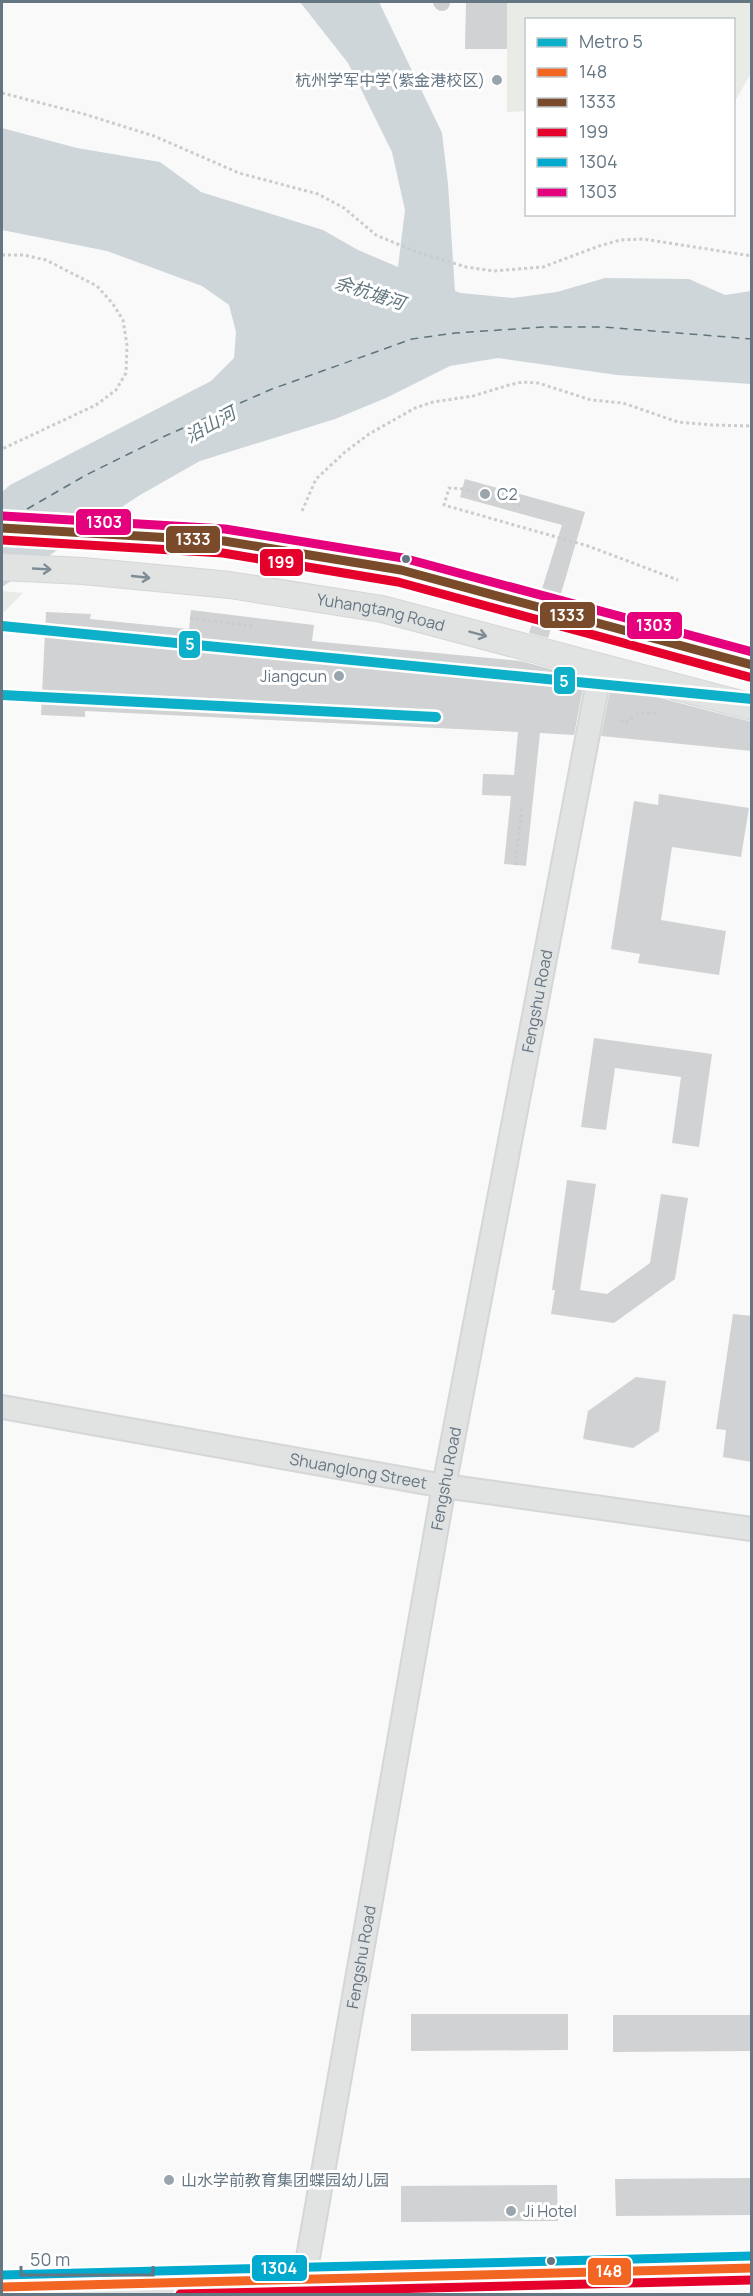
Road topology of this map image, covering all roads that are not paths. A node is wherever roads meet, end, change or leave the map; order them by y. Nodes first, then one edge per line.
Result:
1 (2, 528) edge
2 (2, 567) edge
3 (752, 665) edge
4 (601, 666) junction
5 (752, 707) edge
6 (2, 1407) edge
7 (444, 1486) junction
8 (752, 1529) edge
9 (752, 2268) edge
10 (2, 2287) edge
11 (305, 2287) edge

1 - 3 main road
2 -> 4 main road, Yuhangtang Road
4 - 5 main road, Yuhangtang Road
4 - 7 street, Fengshu Road
6 - 7 street, Shuanglong Street
7 - 8 street, Shuanglong Street
7 - 11 street, Fengshu Road
9 - 11 street
10 - 11 street

